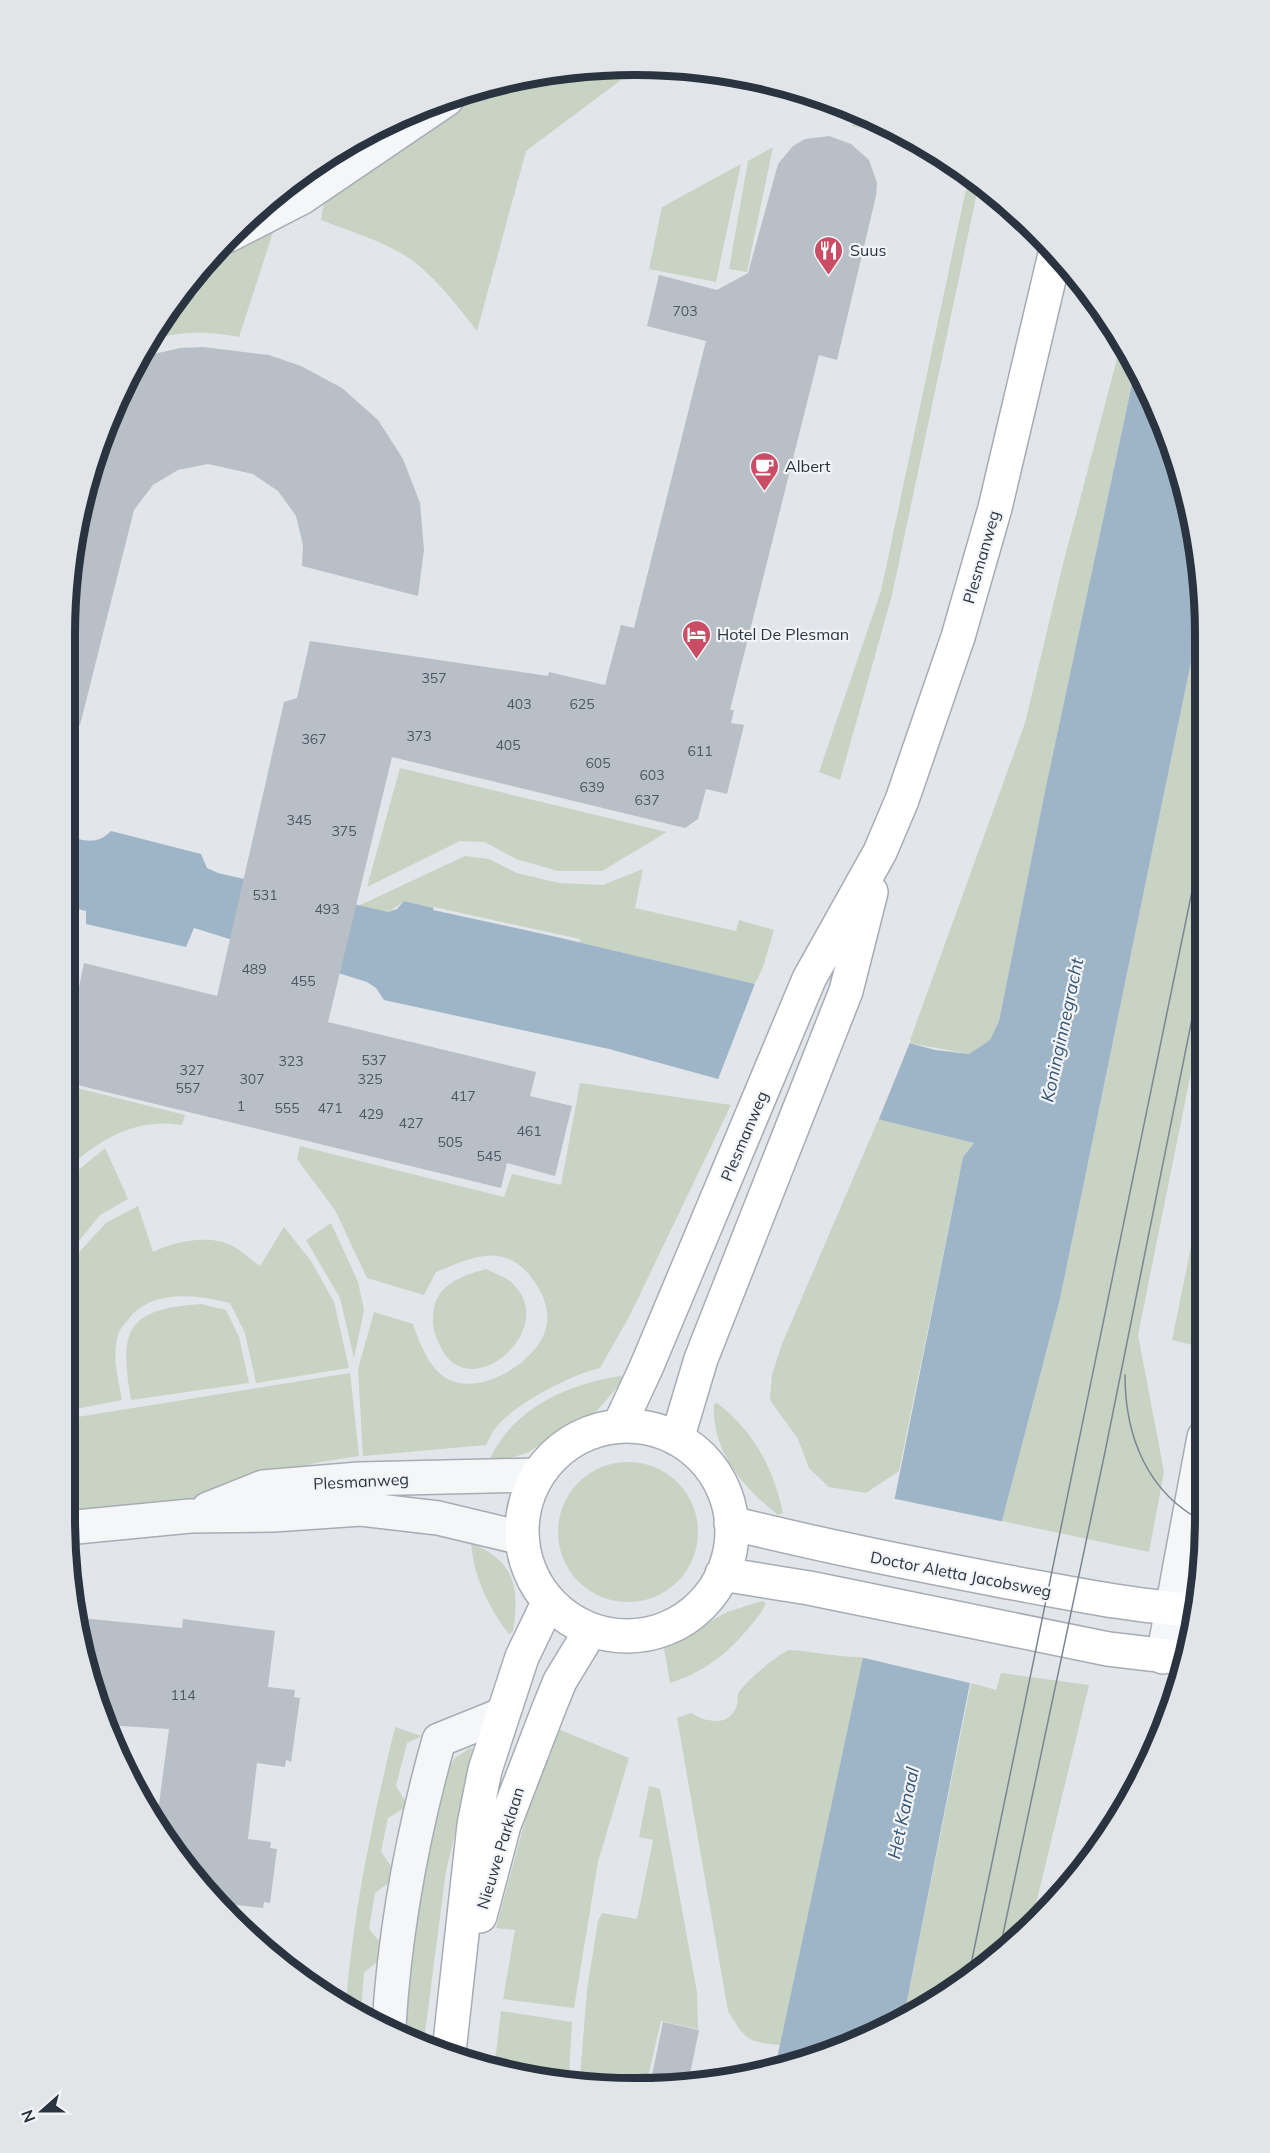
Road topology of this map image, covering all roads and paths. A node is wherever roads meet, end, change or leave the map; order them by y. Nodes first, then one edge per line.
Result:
1 (415, 121) edge
2 (261, 218) edge
3 (1053, 263) edge
4 (880, 852) junction
5 (619, 1426) junction
6 (677, 1439) junction
7 (537, 1475) junction
8 (1195, 1511) edge
9 (190, 1516) junction
10 (731, 1523) junction
11 (75, 1527) edge
12 (522, 1538) junction
13 (722, 1574) junction
14 (549, 1601) junction
15 (1183, 1609) edge
16 (591, 1630) junction
17 (1173, 1657) edge
18 (501, 1715) junction
19 (389, 2021) edge
20 (449, 2046) edge
21 (449, 2046) edge

1 - 2 street
3 - 4 main road, Plesmanweg
4 - 5 main road, Plesmanweg
4 - 6 main road, Plesmanweg
5 - 6 main road
5 - 7 main road
6 - 10 main road
7 - 9 street, Plesmanweg
7 - 12 main road
8 - 15 street
9 - 11 street, Plesmanweg
9 - 12 street, Plesmanweg
10 - 13 main road
10 - 15 main road, Doctor Aletta Jacobsweg
12 - 14 main road
13 - 16 main road
13 - 17 main road
14 - 16 main road
14 - 18 main road, Nieuwe Parklaan
15 - 17 street
16 - 20 main road, Nieuwe Parklaan
18 - 19 street
18 - 21 main road, Nieuwe Parklaan

